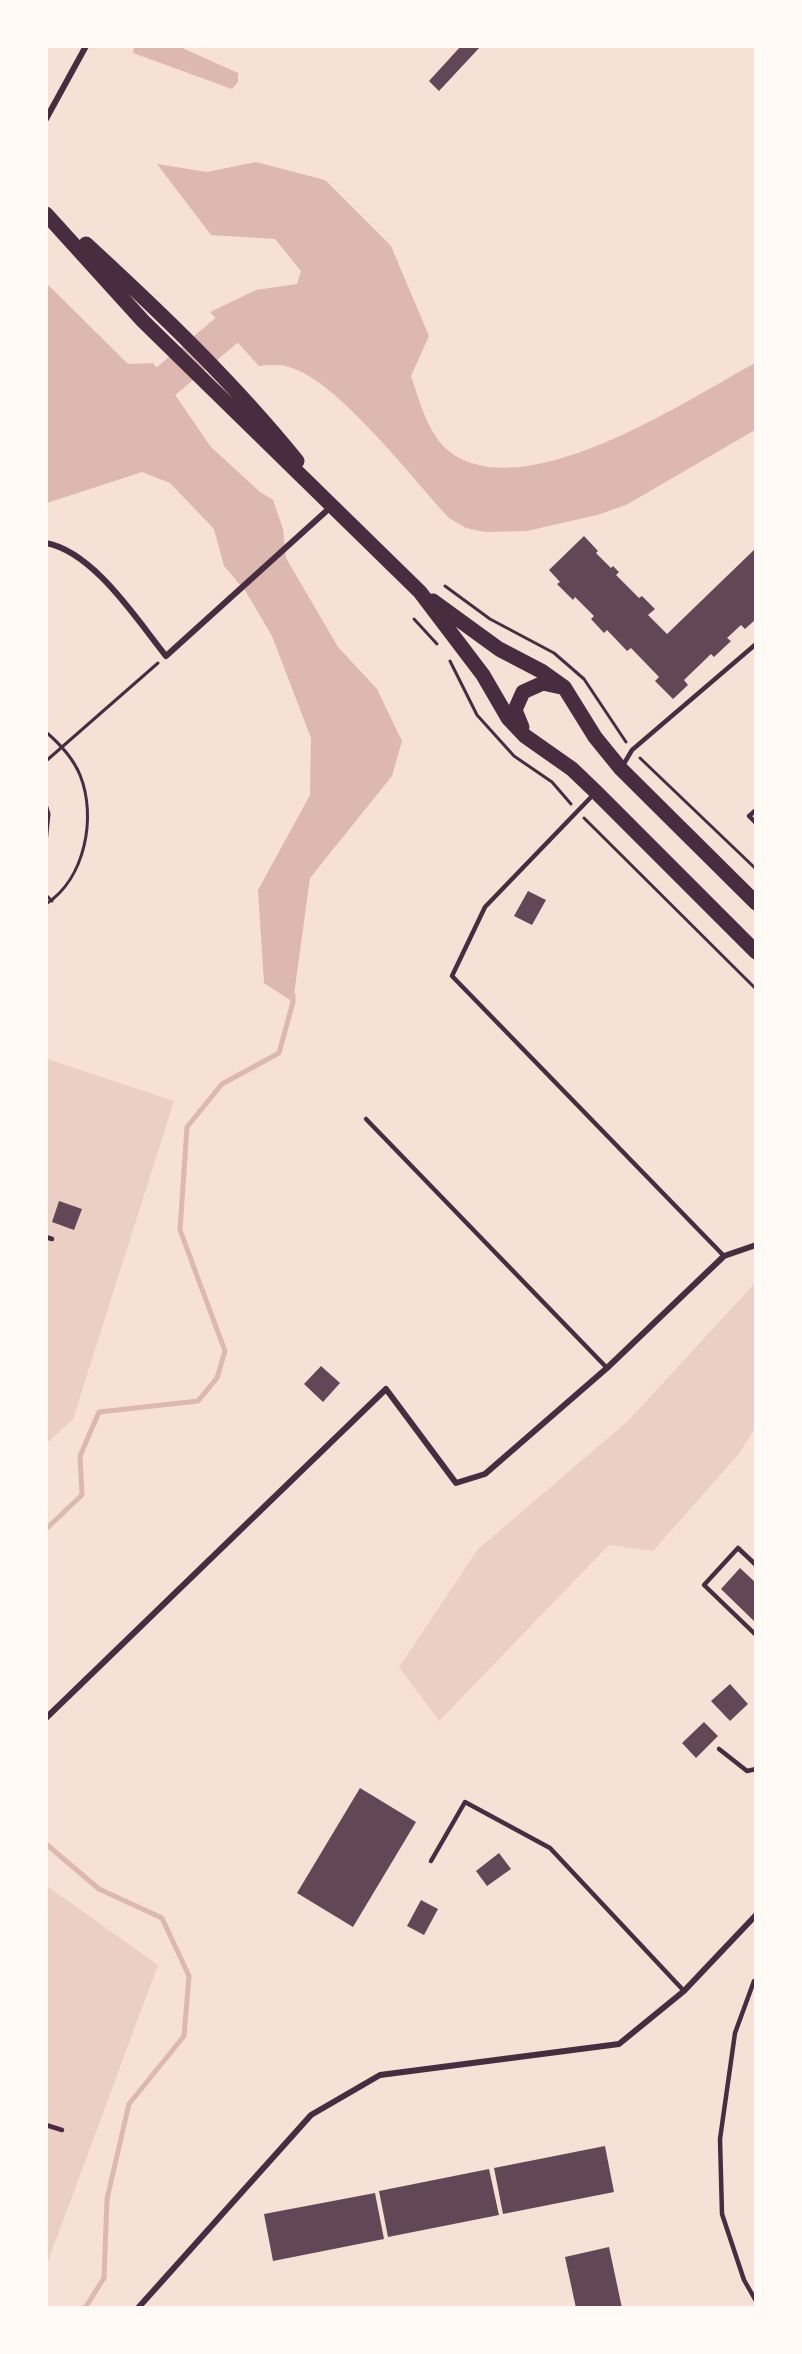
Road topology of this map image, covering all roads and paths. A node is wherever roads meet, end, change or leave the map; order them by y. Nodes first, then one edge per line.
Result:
1 (86, 46) edge
2 (46, 119) edge
3 (46, 209) edge
4 (46, 214) edge
5 (333, 505) junction
6 (46, 543) edge
7 (420, 592) junction
8 (756, 644) edge
9 (166, 656) junction
10 (564, 687) junction
11 (46, 732) edge
12 (525, 736) junction
13 (63, 746) junction
14 (46, 761) edge
15 (621, 769) junction
16 (596, 792) junction
17 (46, 804) edge
18 (756, 810) edge
19 (756, 823) edge
20 (46, 843) edge
21 (46, 895) edge
22 (52, 901) junction
23 (756, 903) edge
24 (46, 904) edge
25 (756, 952) edge
26 (366, 1119) dead end
27 (756, 1245) edge
28 (724, 1256) junction
29 (607, 1368) junction
30 (756, 1566) edge
31 (756, 1635) edge
32 (46, 1718) edge
33 (719, 1749) dead end
34 (756, 1769) edge
35 (431, 1861) dead end
36 (756, 1915) edge
37 (754, 1981) edge
38 (684, 1991) junction
39 (46, 2125) edge
40 (62, 2130) dead end
41 (756, 2301) edge
42 (138, 2307) edge

1 - 2 street
3 - 5 main road
4 - 5 main road
5 - 7 main road
5 - 9 street
6 - 9 street
7 - 10 main road
7 - 12 main road
8 - 15 lane
9 - 13 path
10 - 12 main road
10 - 15 main road
11 - 13 path
12 - 16 main road
13 - 14 path
13 - 22 path
15 - 23 main road
16 - 25 main road
16 - 28 lane
17 - 20 path
18 - 19 lane
21 - 22 path
22 - 24 path
26 - 29 lane
27 - 28 street
28 - 29 street
29 - 32 street
30 - 31 lane
33 - 34 lane
35 - 38 lane
36 - 38 street
37 - 41 lane
38 - 42 street
39 - 40 lane

